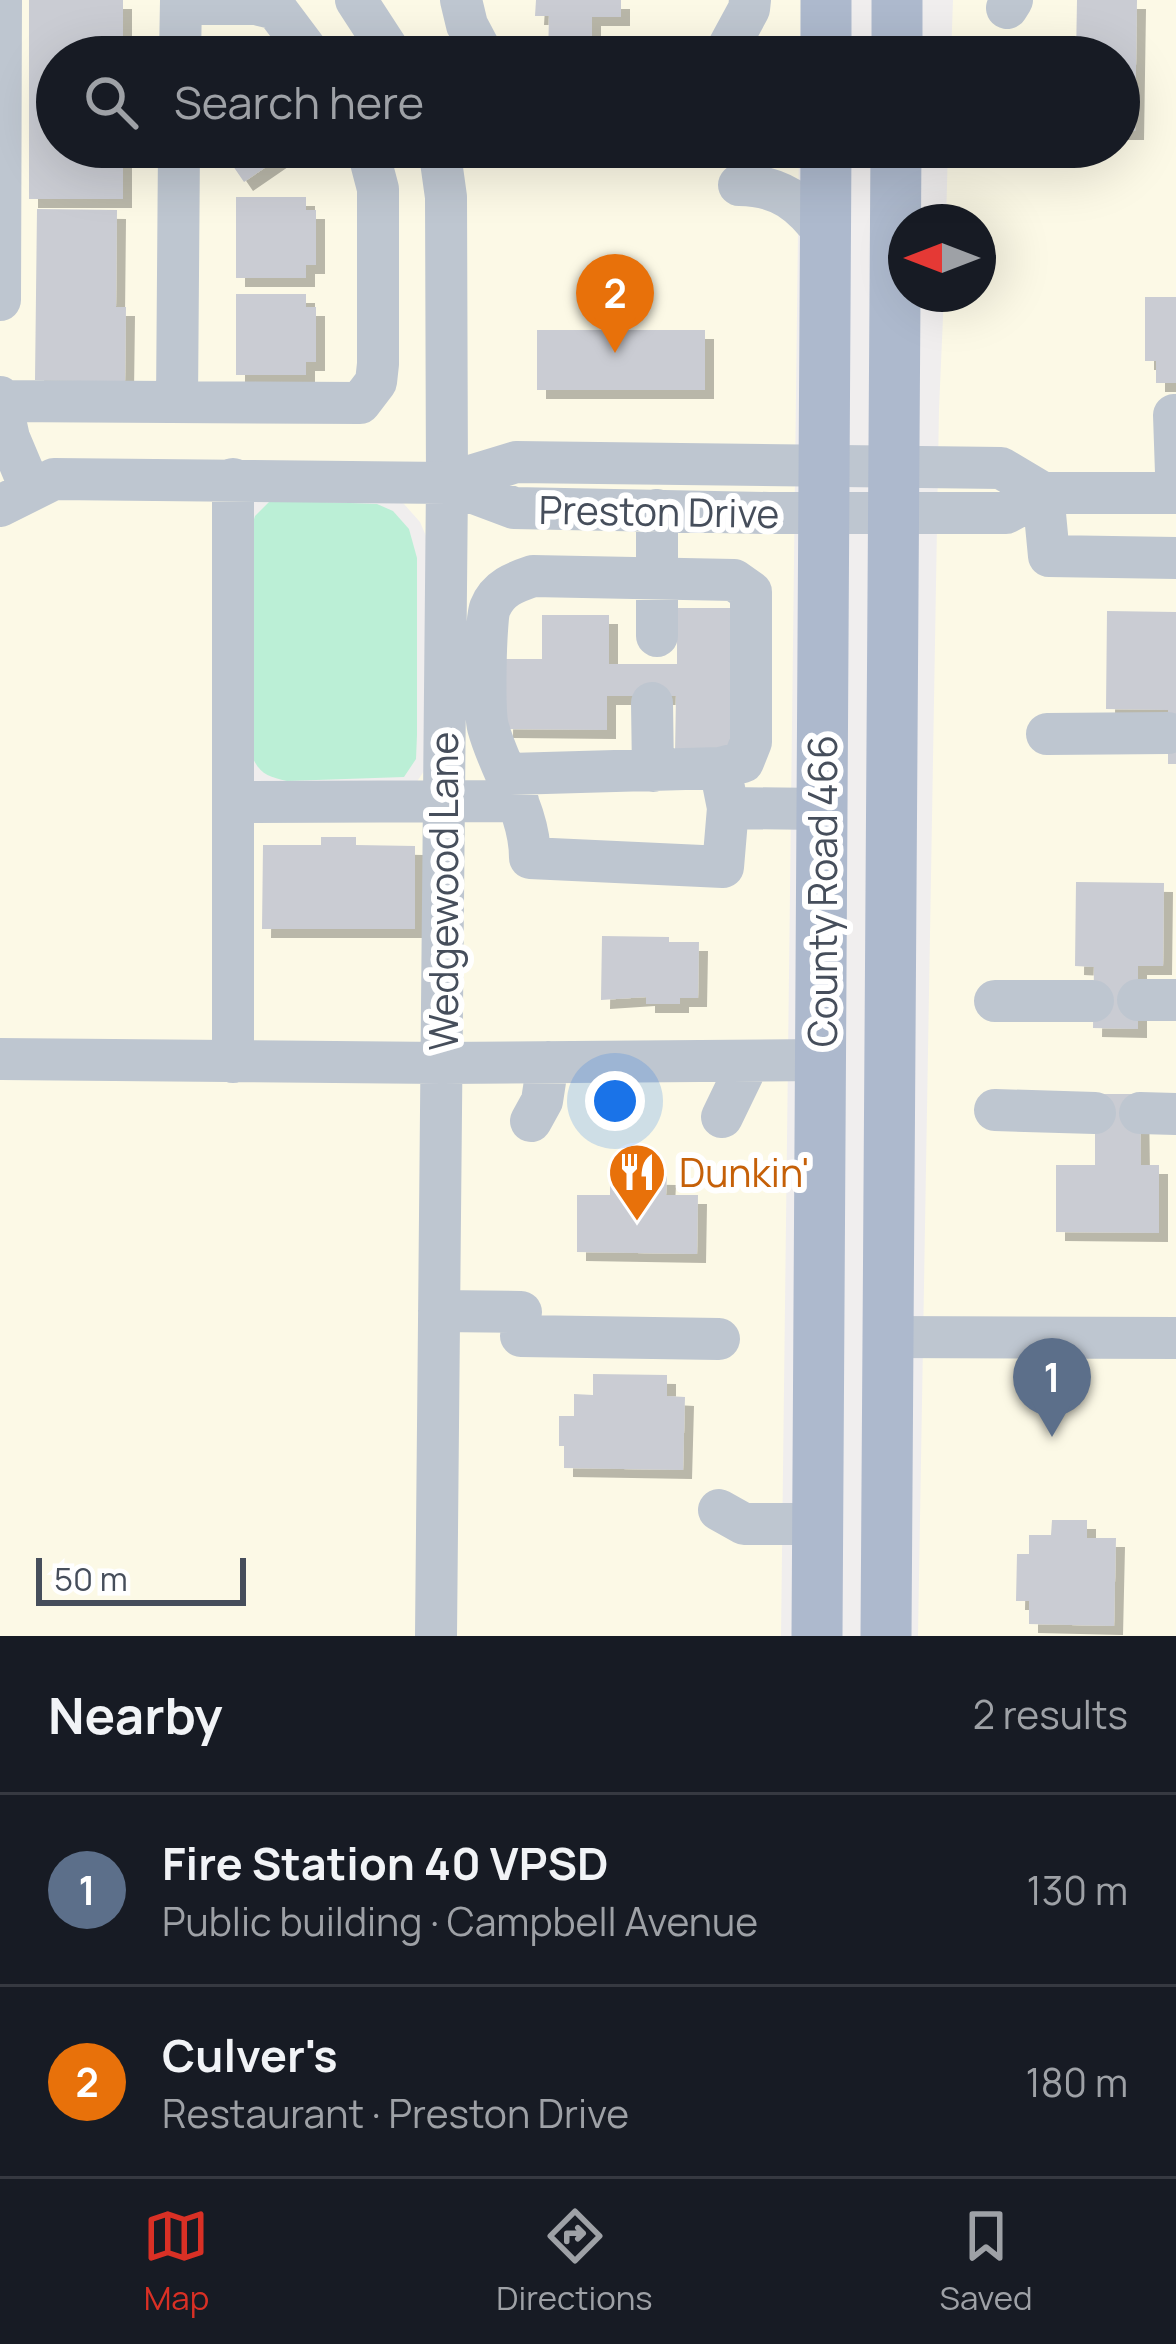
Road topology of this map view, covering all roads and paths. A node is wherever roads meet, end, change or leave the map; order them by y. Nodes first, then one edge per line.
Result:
1 (1, 0) edge
2 (356, 0) edge
3 (461, 0) edge
4 (750, 0) edge
5 (826, 0) edge
6 (897, 0) edge
7 (181, 2) edge
8 (282, 4) edge
9 (180, 36) edge
10 (300, 36) edge
11 (379, 36) edge
12 (471, 36) edge
13 (734, 36) edge
14 (826, 36) edge
15 (897, 36) edge
16 (179, 168) edge
17 (372, 168) edge
18 (442, 168) edge
19 (795, 168) edge
20 (826, 168) edge
21 (896, 168) edge
22 (825, 234) junction
23 (0, 300) edge
24 (0, 399) edge
25 (177, 402) junction
26 (1174, 415) edge
27 (1176, 472) edge
28 (233, 479) junction
29 (447, 484) junction
30 (822, 490) junction
31 (893, 491) junction
32 (1043, 493) junction
33 (1176, 493) edge
34 (15, 497) edge
35 (514, 508) junction
36 (657, 510) junction
37 (1176, 558) edge
38 (657, 577) junction
39 (446, 626) junction
40 (657, 636) dead end
41 (652, 703) dead end
42 (1168, 733) dead end
43 (1047, 734) dead end
44 (653, 771) junction
45 (514, 787) junction
46 (724, 788) junction
47 (233, 802) junction
48 (444, 802) junction
49 (821, 809) junction
50 (995, 1001) dead end
51 (1093, 1001) dead end
52 (0, 1060) edge
53 (821, 1060) junction
54 (748, 1061) junction
55 (233, 1062) junction
56 (548, 1062) junction
57 (442, 1063) junction
58 (995, 1110) dead end
59 (1095, 1113) dead end
60 (722, 1118) dead end
61 (531, 1121) dead end
62 (439, 1311) junction
63 (888, 1337) junction
64 (1176, 1338) edge
65 (719, 1339) dead end
66 (719, 1510) dead end
67 (818, 1524) junction
68 (436, 1636) edge
69 (818, 1636) edge
70 (886, 1636) edge

1 - 23 street
2 - 11 street
3 - 12 street
4 - 13 street
5 - 14 main road
6 - 15 main road
7 - 8 street
7 - 9 street
8 - 10 street
16 - 25 street
17 - 25 street
18 - 29 street, Wedgewood Lane
19 - 22 street
20 - 22 main road, County Road 466
21 - 31 main road, County Road 466
22 - 30 main road, County Road 466
24 - 25 street
24 - 34 street
26 - 27 street
28 - 29 street
28 - 34 street
28 - 47 street
29 - 30 street, Preston Drive
29 - 35 street, Preston Drive
29 - 39 street, Wedgewood Lane
30 - 31 street
30 - 36 street, Preston Drive
30 - 49 main road, County Road 466
31 - 32 street
31 - 63 main road, County Road 466
32 - 33 street
32 - 37 street
35 - 36 street, Preston Drive
35 - 39 street
36 - 38 street
38 - 40 street
38 - 45 street
38 - 46 street
39 - 48 street, Wedgewood Lane
41 - 44 street
42 - 43 street
44 - 45 street
44 - 46 street
45 - 46 street
45 - 48 street
46 - 49 street
47 - 48 street
47 - 55 street
48 - 57 street, Wedgewood Lane
49 - 53 main road, County Road 466
50 - 51 street
52 - 55 street
53 - 54 street
53 - 67 main road, County Road 466
54 - 56 street
54 - 60 street
55 - 57 street
56 - 57 street
56 - 61 street
57 - 62 street, Wedgewood Lane
58 - 59 street
62 - 65 street
62 - 68 street, Wedgewood Lane
63 - 64 street
63 - 70 main road, County Road 466
66 - 67 street
67 - 69 main road, County Road 466

